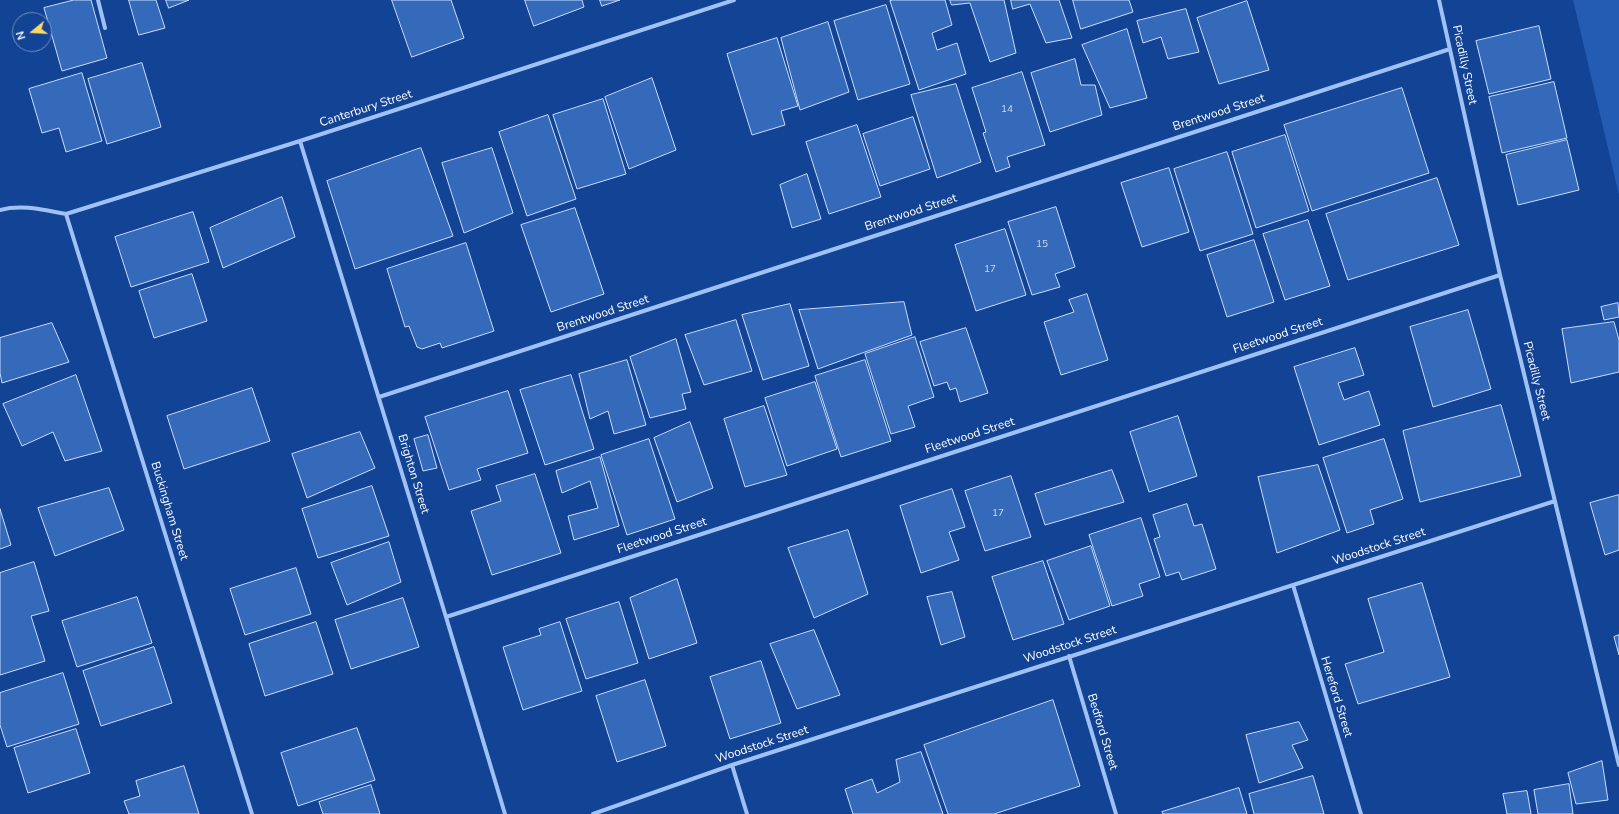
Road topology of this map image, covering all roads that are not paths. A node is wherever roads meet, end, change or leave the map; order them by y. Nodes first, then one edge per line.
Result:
1 (98, 0) edge
2 (734, 0) edge
3 (1439, 0) edge
4 (105, 28) dead end
5 (1450, 49) junction
6 (300, 141) junction
7 (0, 210) edge
8 (66, 214) junction
9 (1500, 275) junction
10 (379, 397) junction
11 (1555, 501) junction
12 (1292, 585) junction
13 (446, 617) junction
14 (1069, 656) junction
15 (732, 765) junction
16 (1619, 765) edge
17 (252, 814) edge
18 (506, 814) edge
19 (593, 814) edge
20 (747, 814) edge
21 (1116, 814) edge
22 (1361, 814) edge

1 - 4 street
2 - 6 street, Canterbury Street
3 - 5 street, Picadilly Street
5 - 9 street, Picadilly Street
5 - 10 street, Brentwood Street
6 - 8 street, Canterbury Street
6 - 10 street, Brighton Street
7 - 8 street, Canterbury Street
8 - 17 street, Buckingham Street
9 - 11 street, Picadilly Street
9 - 13 street, Fleetwood Street
10 - 13 street, Brighton Street
11 - 12 street, Woodstock Street
11 - 16 street, Picadilly Street
12 - 14 street, Woodstock Street
12 - 22 street, Hereford Street
13 - 18 street, Brighton Street
14 - 15 street, Woodstock Street
14 - 21 street, Bedford Street
15 - 19 street, Woodstock Street
15 - 20 street

